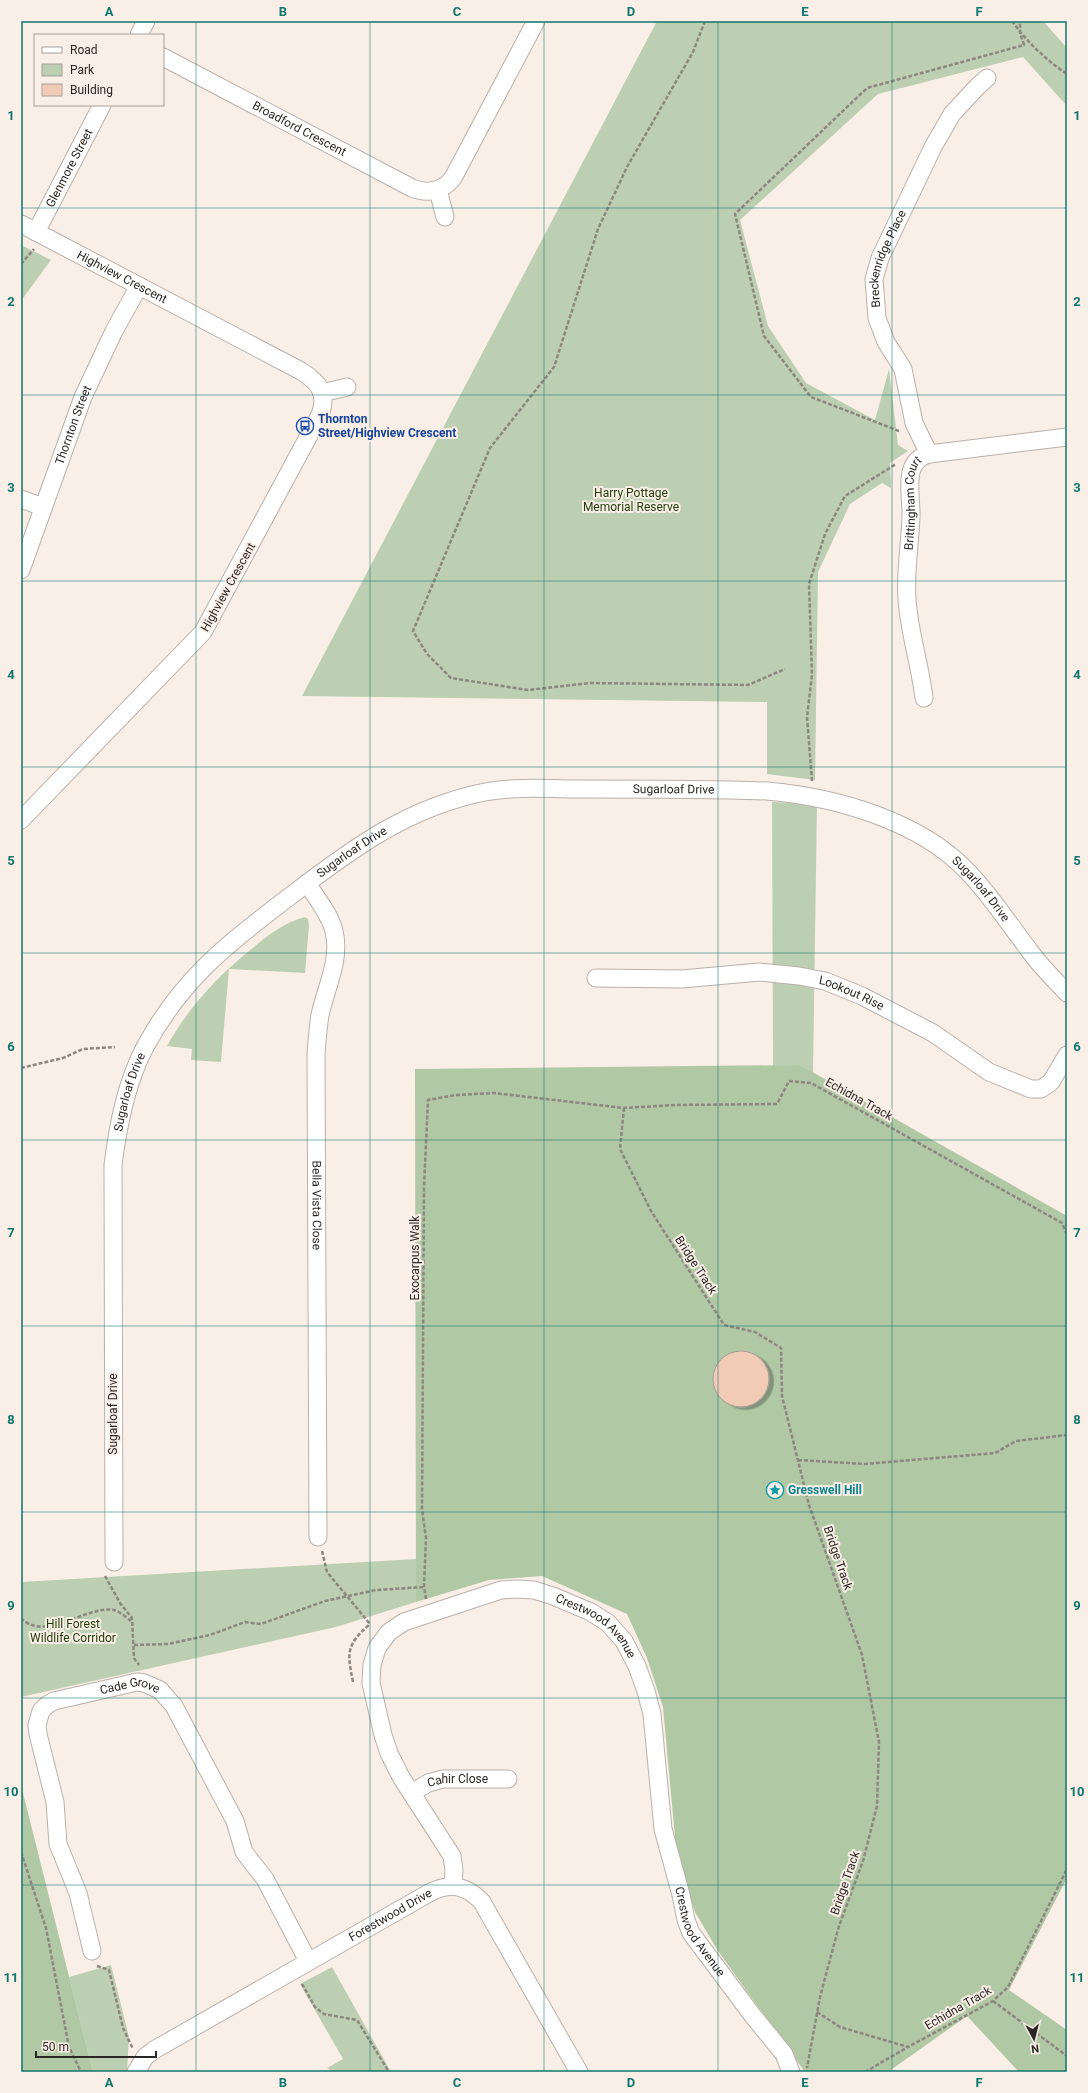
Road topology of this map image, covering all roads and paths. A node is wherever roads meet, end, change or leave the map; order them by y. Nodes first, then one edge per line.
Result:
1 (146, 21) edge
2 (536, 21) edge
3 (705, 21) edge
4 (1012, 21) edge
5 (1020, 21) edge
6 (1020, 33) junction
7 (140, 34) edge
8 (164, 58) edge
9 (1067, 74) edge
10 (988, 78) dead end
11 (101, 106) edge
12 (438, 190) junction
13 (445, 218) dead end
14 (21, 224) edge
15 (36, 232) junction
16 (34, 249) dead end
17 (21, 264) edge
18 (139, 286) junction
19 (347, 387) dead end
20 (322, 393) junction
21 (1067, 437) edge
22 (926, 447) junction
23 (899, 462) dead end
24 (21, 499) edge
25 (44, 507) junction
26 (21, 570) edge
27 (785, 669) dead end
28 (924, 698) dead end
29 (813, 798) junction
30 (21, 820) edge
31 (307, 883) junction
32 (596, 978) dead end
33 (1067, 993) edge
34 (115, 1047) dead end
35 (1067, 1055) edge
36 (21, 1068) edge
37 (624, 1108) junction
38 (1067, 1235) edge
39 (1067, 1435) edge
40 (798, 1460) junction
41 (318, 1537) joint
42 (114, 1562) joint
43 (424, 1587) junction
44 (348, 1596) junction
45 (431, 1612) junction
46 (21, 1618) edge
47 (132, 1622) junction
48 (370, 1624) junction
49 (383, 1640) junction
50 (134, 1645) junction
51 (144, 1683) junction
52 (354, 1686) dead end
53 (508, 1779) dead end
54 (412, 1793) junction
55 (21, 1852) edge
56 (1067, 1869) edge
57 (453, 1886) junction
58 (92, 1951) joint
59 (308, 1961) junction
60 (301, 1982) dead end
61 (993, 2001) junction
62 (817, 2012) junction
63 (908, 2047) junction
64 (1067, 2056) edge
65 (139, 2066) edge
66 (81, 2072) edge
67 (389, 2072) edge
68 (579, 2072) edge
69 (791, 2072) edge
70 (806, 2072) edge
71 (865, 2072) edge

1 - 7 street
2 - 12 street
3 - 27 path
4 - 6 path
5 - 6 path
6 - 9 path
6 - 22 path
8 - 12 street, Broadford Crescent
10 - 22 street, Breckenridge Place
11 - 15 street, Glenmore Street
12 - 13 street
14 - 15 street, Highview Crescent
15 - 18 street, Highview Crescent
16 - 17 path
18 - 20 street, Highview Crescent
18 - 25 street, Thornton Street
19 - 20 street
20 - 30 street, Highview Crescent
21 - 22 street, Brittingham Court
22 - 28 street, Brittingham Court
23 - 29 path
24 - 25 street
25 - 26 street, Thornton Street
29 - 31 street, Sugarloaf Drive
29 - 33 street, Sugarloaf Drive
31 - 41 street, Bella Vista Close
31 - 42 street, Sugarloaf Drive
32 - 35 street, Lookout Rise
34 - 36 path
37 - 38 path, Echidna Track
37 - 40 path, Bridge Track
37 - 43 path, Exocarpus Walk
39 - 40 path
40 - 62 path, Bridge Track
41 - 44 path
42 - 47 path
43 - 44 path
43 - 45 path, Exocarpus Walk
44 - 48 path
44 - 50 path
45 - 49 street, Crestwood Avenue
45 - 69 street, Crestwood Avenue
46 - 47 path
47 - 50 path
48 - 49 path
48 - 52 path
49 - 54 street, Crestwood Avenue
50 - 51 path
51 - 58 street, Cade Grove
51 - 59 street, Cade Grove
53 - 54 street, Cahir Close
54 - 57 street, Crestwood Avenue
55 - 66 path
56 - 61 path, Echidna Track
57 - 59 street, Forestwood Drive
57 - 68 street
58 - 65 path
59 - 65 street, Forestwood Drive
60 - 67 path
61 - 63 path, Echidna Track
61 - 64 path
62 - 63 path
62 - 70 path, Bridge Track
63 - 71 path, Echidna Track

